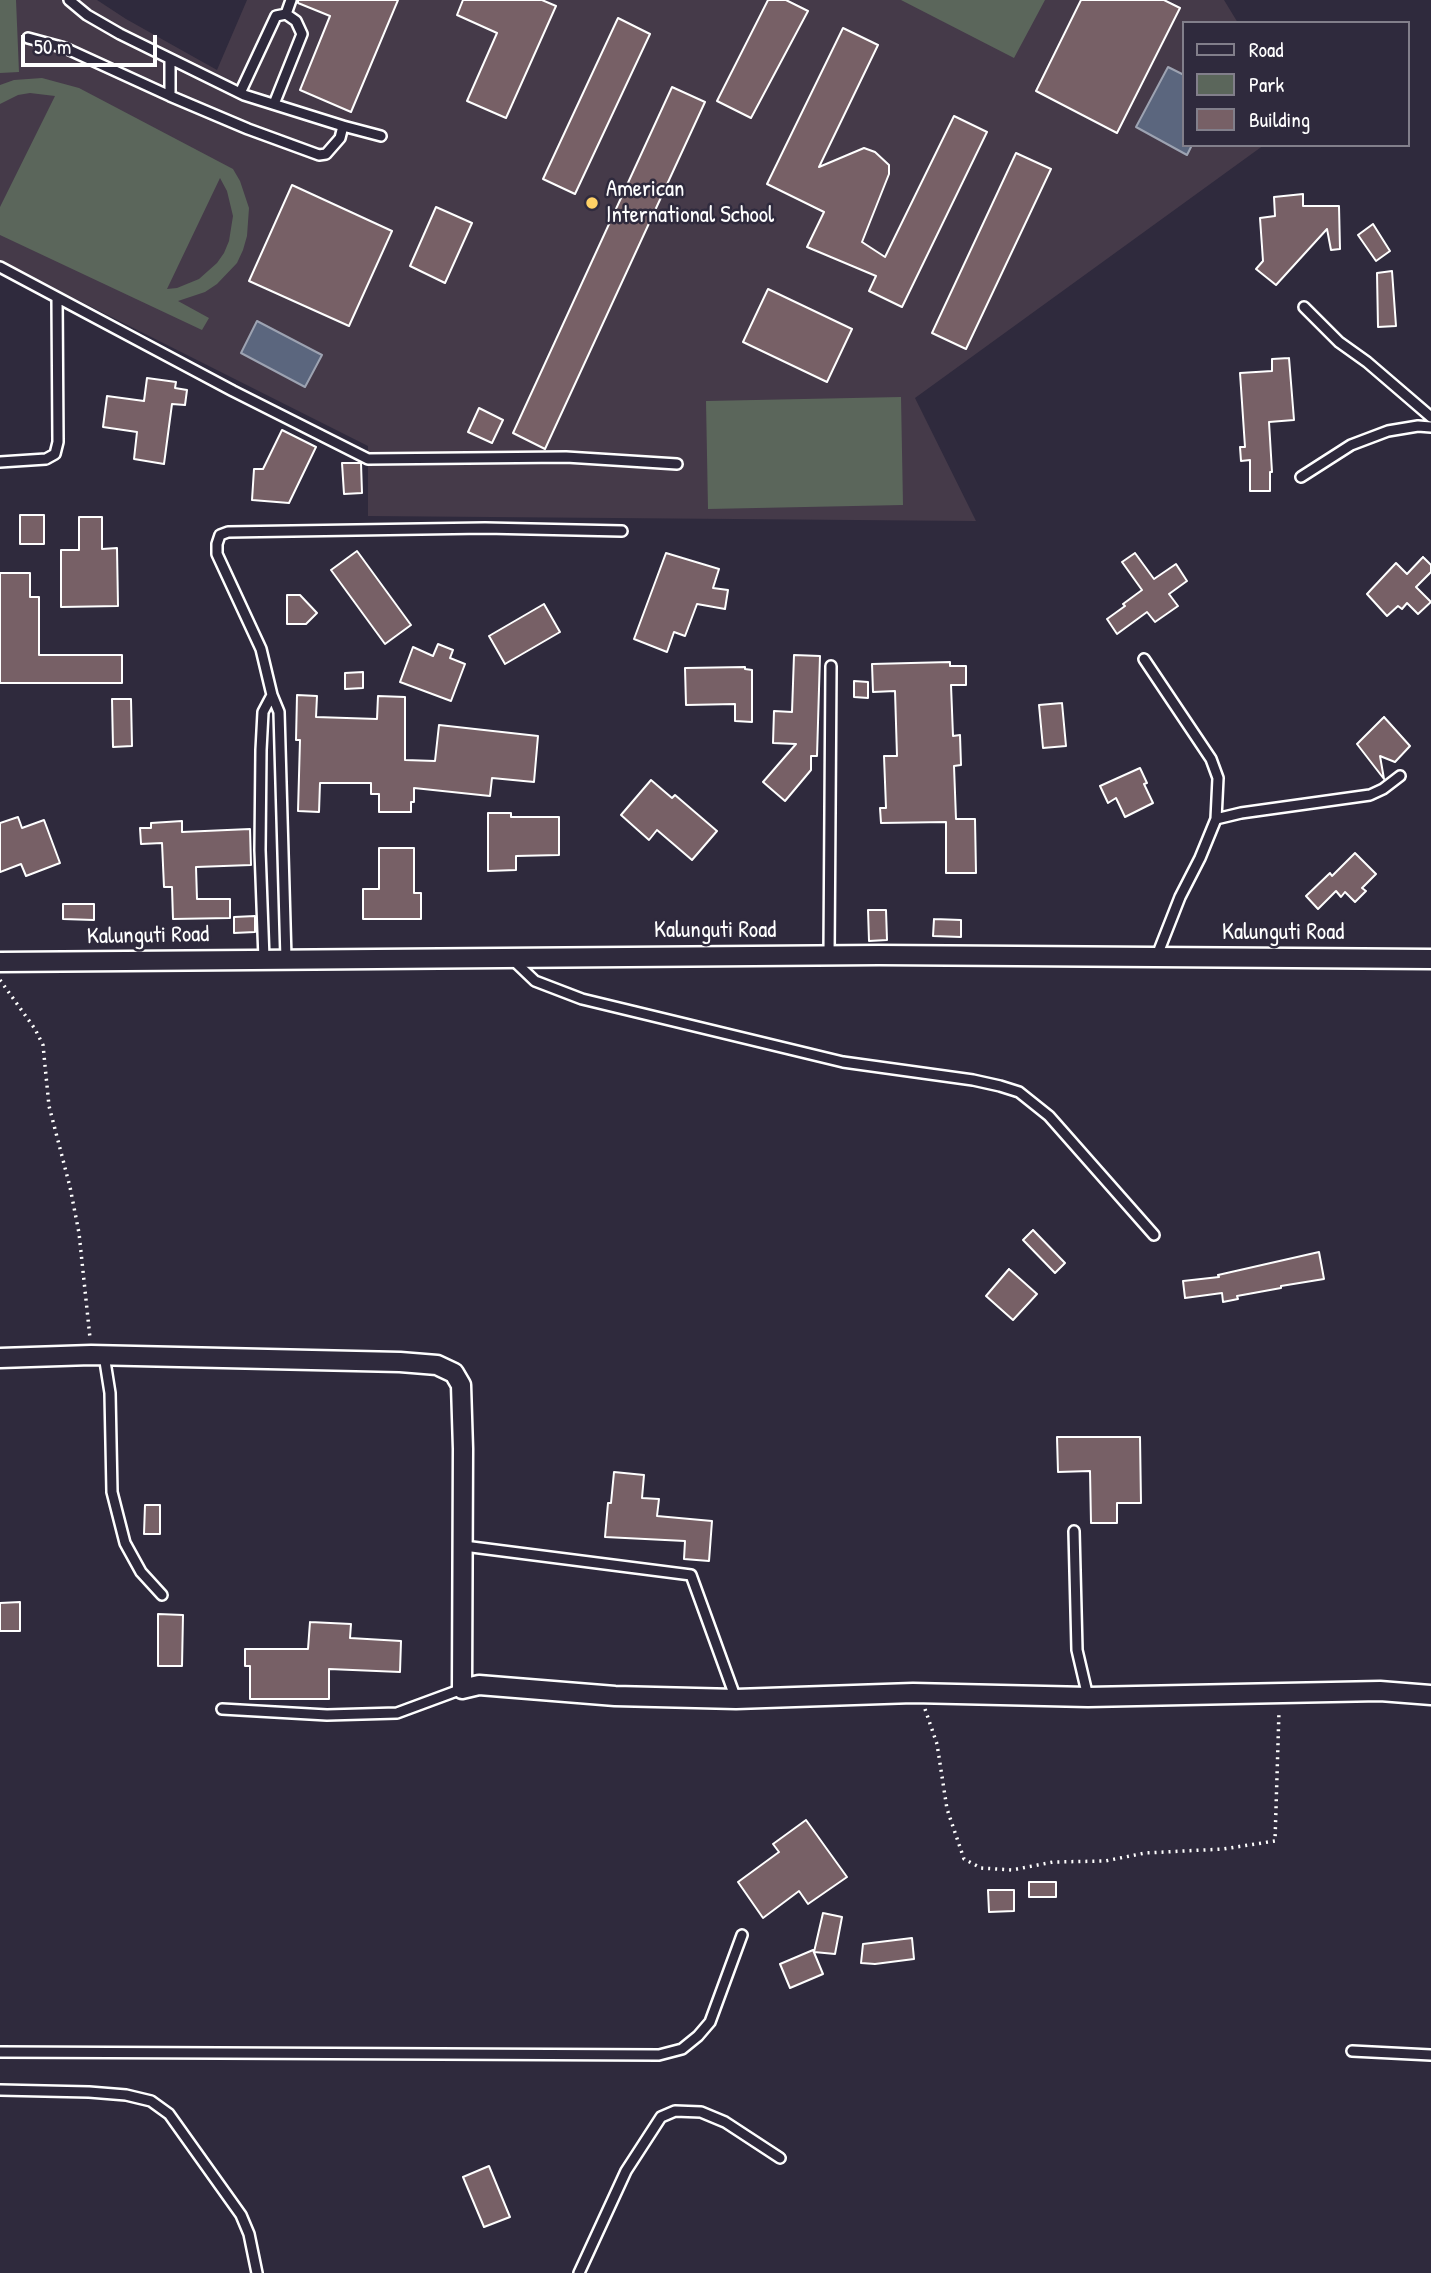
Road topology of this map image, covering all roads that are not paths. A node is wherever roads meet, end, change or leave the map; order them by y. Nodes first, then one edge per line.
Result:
1 (69, 0) edge
2 (291, 0) edge
3 (286, 14) junction
4 (28, 38) dead end
5 (170, 60) junction
6 (240, 93) junction
7 (170, 96) junction
8 (274, 104) junction
9 (343, 126) junction
10 (381, 136) dead end
11 (0, 267) edge
12 (57, 298) junction
13 (1304, 307) dead end
14 (1431, 417) edge
15 (1431, 427) edge
16 (0, 462) edge
17 (677, 464) dead end
18 (1301, 477) dead end
19 (622, 530) dead end
20 (1144, 659) dead end
21 (831, 666) dead end
22 (272, 695) junction
23 (1400, 776) dead end
24 (1216, 819) junction
25 (829, 955) junction
26 (510, 957) junction
27 (1156, 958) junction
28 (286, 959) junction
29 (1431, 959) edge
30 (264, 960) junction
31 (0, 962) edge
32 (1154, 1234) dead end
33 (98, 1355) junction
34 (0, 1357) edge
35 (1074, 1531) dead end
36 (464, 1546) junction
37 (162, 1595) dead end
38 (462, 1689) junction
39 (1431, 1695) edge
40 (1088, 1697) junction
41 (736, 1699) junction
42 (222, 1709) dead end
43 (742, 1935) dead end
44 (1352, 2051) dead end
45 (0, 2052) edge
46 (1431, 2055) edge
47 (0, 2090) edge
48 (780, 2158) dead end
49 (257, 2273) edge
50 (579, 2273) edge

1 - 5 lane
2 - 3 lane
3 - 6 lane
3 - 8 lane
4 - 7 lane
5 - 6 lane
5 - 7 lane
6 - 8 lane
7 - 9 lane
8 - 9 lane
9 - 10 lane
11 - 12 lane
12 - 16 lane
12 - 17 lane
13 - 14 lane
15 - 18 lane
19 - 22 lane
20 - 24 lane
21 - 25 lane
22 - 28 lane
22 - 30 lane
23 - 24 lane
24 - 27 lane
25 - 26 street, Kalunguti Road
25 - 27 street, Kalunguti Road
26 - 28 street, Kalunguti Road
26 - 32 lane
27 - 29 street, Kalunguti Road
28 - 30 street, Kalunguti Road
30 - 31 street, Kalunguti Road
33 - 34 street
33 - 36 street
33 - 37 lane
35 - 40 lane
36 - 38 street
36 - 41 lane
38 - 41 street
38 - 42 lane
39 - 40 street
40 - 41 street
43 - 45 lane
44 - 46 lane
47 - 49 lane
48 - 50 lane

